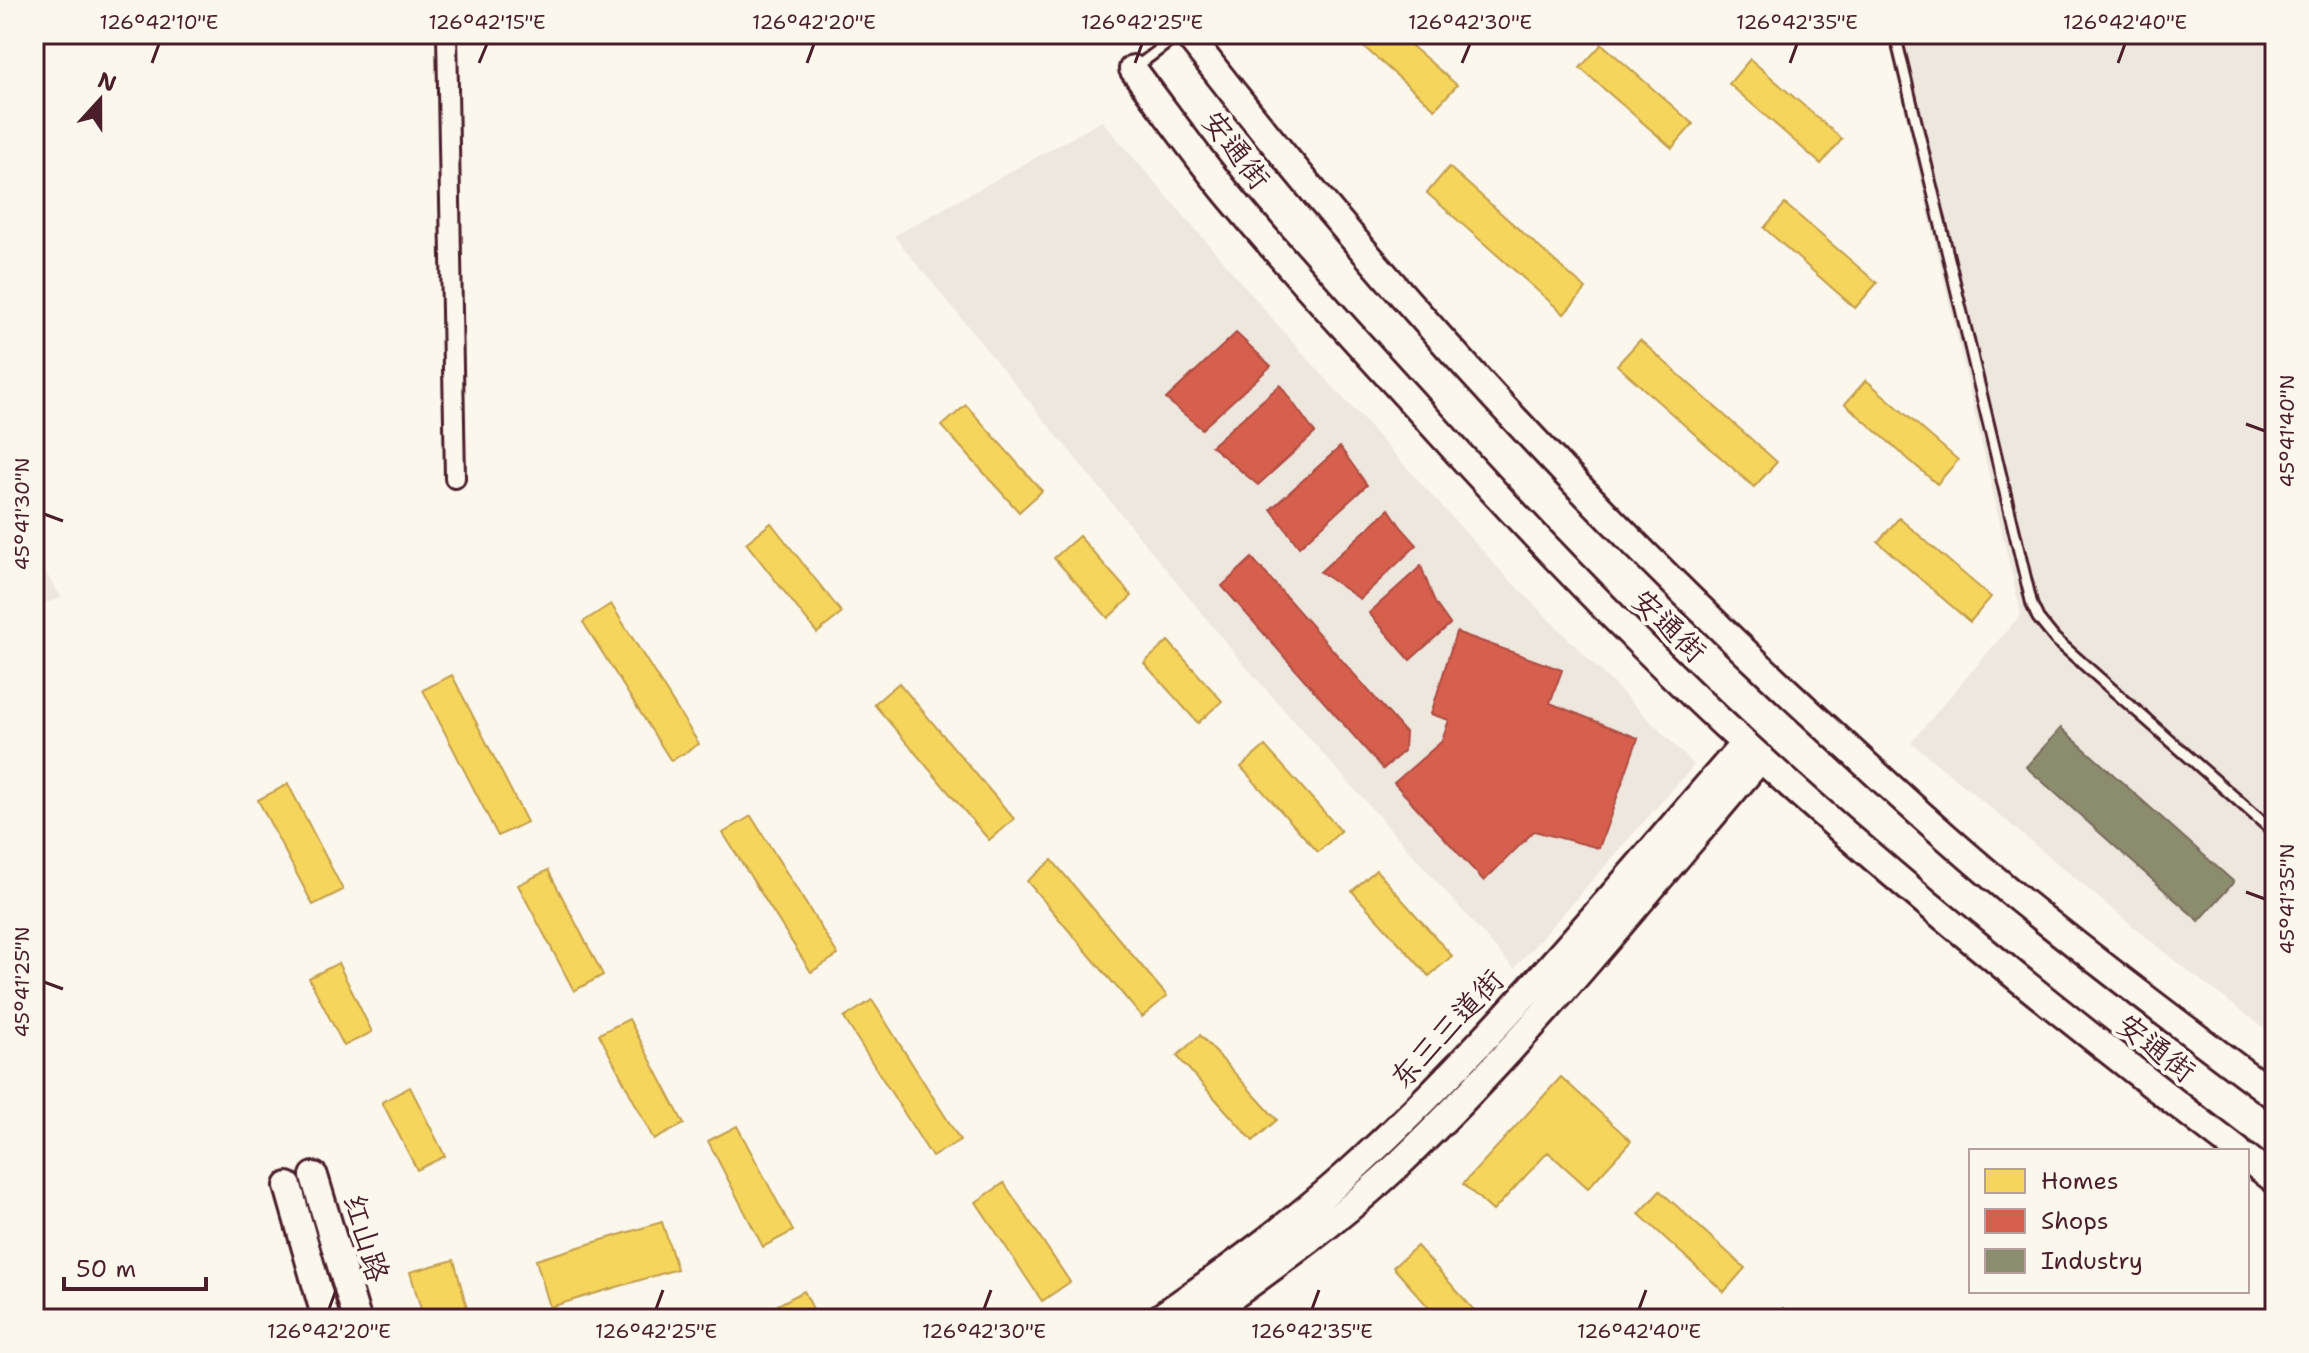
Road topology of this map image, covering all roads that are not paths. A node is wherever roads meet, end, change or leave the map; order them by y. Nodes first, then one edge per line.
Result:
1 (447, 34) edge
2 (1180, 34) edge
3 (1187, 34) edge
4 (1895, 34) edge
5 (1133, 69) joint
6 (455, 478) dead end
7 (1753, 751) junction
8 (2275, 833) edge
9 (2275, 1096) edge
10 (2235, 1149) edge
11 (2249, 1160) edge
12 (314, 1176) dead end
13 (2275, 1180) edge
14 (288, 1186) dead end
15 (326, 1319) edge
16 (357, 1319) edge
17 (1158, 1319) edge
18 (1201, 1319) edge

1 - 6 street
2 - 5 lane
3 - 9 main road, 安通街
4 - 8 lane
5 - 7 main road, 安通街
7 - 10 main road, 安通街
7 - 17 main road, 东三三道街
7 - 18 main road, 东三三道街
11 - 13 main road
12 - 16 main road, 红山路
14 - 15 main road, 红山路

